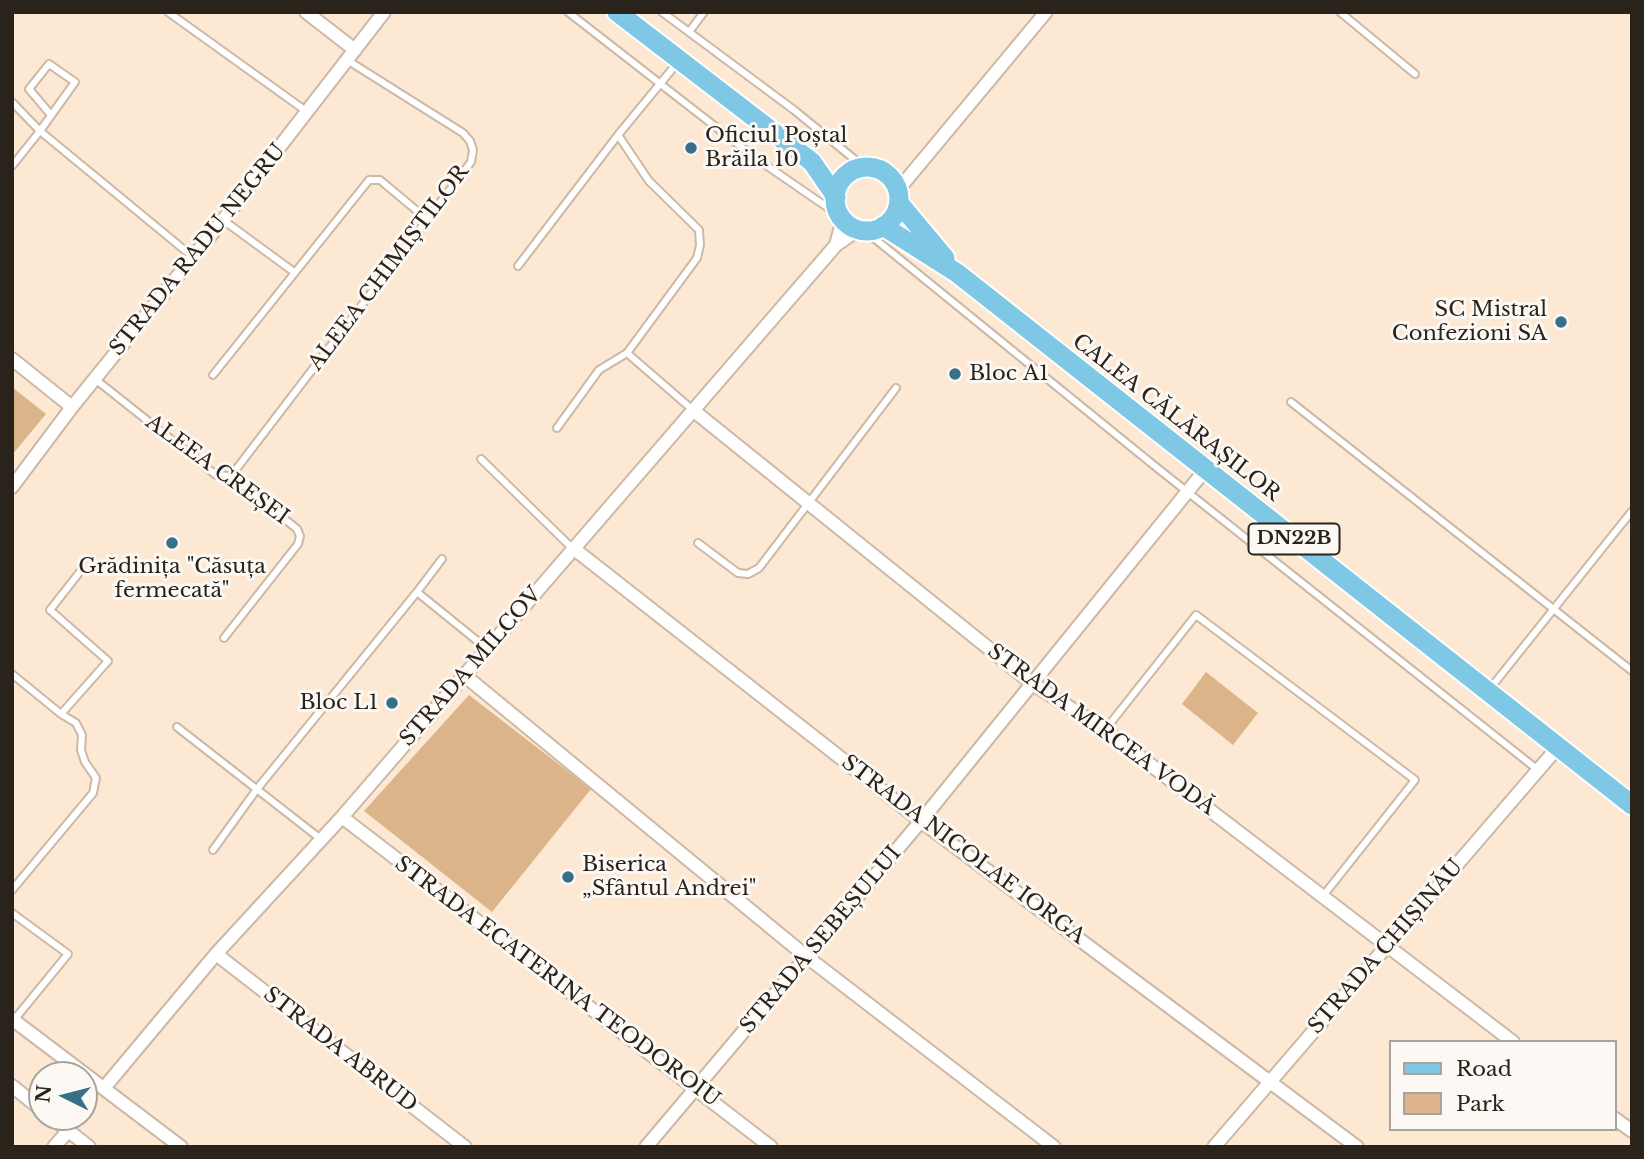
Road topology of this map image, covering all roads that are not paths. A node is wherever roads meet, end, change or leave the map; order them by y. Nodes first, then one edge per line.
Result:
1 (168, 12) edge
2 (306, 12) edge
3 (384, 12) edge
4 (568, 12) edge
5 (617, 12) edge
6 (662, 12) edge
7 (704, 12) edge
8 (1046, 12) edge
9 (1340, 12) edge
10 (689, 32) junction
11 (351, 55) junction
12 (679, 61) junction
13 (1415, 74) dead end
14 (659, 84) junction
15 (12, 102) edge
16 (308, 112) junction
17 (51, 115) junction
18 (40, 131) junction
19 (618, 135) junction
20 (812, 162) junction
21 (12, 166) edge
22 (860, 168) junction
23 (899, 197) junction
24 (223, 220) junction
25 (428, 220) junction
26 (854, 220) junction
27 (193, 257) junction
28 (518, 266) dead end
29 (294, 272) junction
30 (957, 273) junction
31 (627, 352) junction
32 (13, 362) edge
33 (213, 375) dead end
34 (95, 379) junction
35 (896, 388) dead end
36 (1291, 402) dead end
37 (72, 407) junction
38 (694, 411) junction
39 (557, 428) dead end
40 (481, 459) dead end
41 (1205, 470) junction
42 (231, 476) junction
43 (12, 487) edge
44 (1187, 492) junction
45 (808, 501) junction
46 (1632, 511) edge
47 (698, 543) dead end
48 (573, 548) junction
49 (442, 559) dead end
50 (79, 573) dead end
51 (417, 592) junction
52 (1552, 611) junction
53 (224, 638) dead end
54 (486, 648) junction
55 (1632, 671) edge
56 (12, 674) edge
57 (464, 675) junction
58 (1033, 684) junction
59 (1488, 690) junction
60 (61, 714) junction
61 (177, 727) dead end
62 (1105, 730) junction
63 (1558, 747) junction
64 (1538, 770) junction
65 (257, 789) junction
66 (1632, 805) edge
67 (342, 817) junction
68 (921, 821) junction
69 (322, 840) junction
70 (213, 850) dead end
71 (12, 890) edge
72 (1324, 896) junction
73 (12, 913) edge
74 (1388, 947) junction
75 (216, 954) junction
76 (807, 957) junction
77 (13, 1020) edge
78 (1510, 1040) edge
79 (1271, 1080) junction
80 (12, 1086) edge
81 (104, 1088) junction
82 (695, 1088) junction
83 (28, 1099) edge
84 (1616, 1119) edge
85 (68, 1131) joint
86 (1632, 1131) edge
87 (54, 1147) edge
88 (89, 1147) edge
89 (181, 1147) edge
90 (465, 1147) edge
91 (646, 1147) edge
92 (771, 1147) edge
93 (1054, 1147) edge
94 (1214, 1147) edge
95 (1357, 1147) edge

1 - 16 lane
2 - 11 street
3 - 11 street, STRADA RADU NEGRU
4 - 14 lane
5 - 12 main road, CALEA CĂLĂRAȘILOR / DN22B
6 - 10 lane
7 - 10 lane
8 - 23 street
9 - 13 lane
10 - 22 lane
11 - 16 street, STRADA RADU NEGRU
11 - 25 lane, ALEEA CHIMIȘTILOR
12 - 14 lane
12 - 20 main road, CALEA CĂLĂRAȘILOR / DN22B
14 - 19 lane
14 - 26 lane
15 - 18 lane
16 - 24 street, STRADA RADU NEGRU
17 - 17 lane
17 - 18 lane
18 - 21 lane
18 - 27 lane
19 - 28 lane
19 - 31 lane
20 - 22 main road, CALEA CĂLĂRAȘILOR / DN22B
20 - 26 main road, CALEA CĂLĂRAȘILOR / DN22B
22 - 23 main road, DN22B
22 - 26 main road
23 - 26 main road
23 - 30 main road, CALEA CĂLĂRAȘILOR / DN22B
24 - 27 street, STRADA RADU NEGRU
24 - 29 lane
25 - 29 lane
25 - 42 lane, ALEEA CHIMIȘTILOR
26 - 30 main road, CALEA CĂLĂRAȘILOR / DN22B
26 - 38 street, STRADA MILCOV
26 - 44 lane
27 - 34 street, STRADA RADU NEGRU
29 - 33 lane
30 - 41 main road, CALEA CĂLĂRAȘILOR / DN22B
31 - 38 lane
31 - 39 lane
32 - 37 street
34 - 37 street, STRADA RADU NEGRU
34 - 42 lane, ALEEA CREȘEI
35 - 45 lane
36 - 52 lane
37 - 43 street, STRADA RADU NEGRU
38 - 45 street, STRADA MIRCEA VODĂ
38 - 48 street, STRADA MILCOV
40 - 48 lane
41 - 44 street, STRADA SEBEȘULUI
41 - 59 main road, CALEA CĂLĂRAȘILOR / DN22B
42 - 53 lane, ALEEA CREȘEI
44 - 58 street, STRADA SEBEȘULUI
44 - 64 lane
45 - 47 lane
45 - 58 street, STRADA MIRCEA VODĂ
46 - 52 lane
48 - 54 street, STRADA MILCOV
48 - 68 street, STRADA NICOLAE IORGA
49 - 51 lane
50 - 60 lane
51 - 54 lane
51 - 65 lane
52 - 55 lane
52 - 59 lane
54 - 57 street, STRADA MILCOV
56 - 60 lane
57 - 67 street, STRADA MILCOV
57 - 76 street
58 - 62 street, STRADA MIRCEA VODĂ
58 - 68 street, STRADA SEBEȘULUI
59 - 63 main road, CALEA CĂLĂRAȘILOR / DN22B
60 - 71 lane
61 - 65 lane
62 - 72 street, STRADA MIRCEA VODĂ
62 - 72 lane
63 - 64 street, STRADA CHIȘINĂU
63 - 66 main road, CALEA CĂLĂRAȘILOR / DN22B
64 - 74 street, STRADA CHIȘINĂU
65 - 69 lane
65 - 70 lane
67 - 69 street, STRADA MILCOV
67 - 82 street, STRADA ECATERINA TEODOROIU
68 - 76 street, STRADA SEBEȘULUI
68 - 79 street, STRADA NICOLAE IORGA
69 - 75 street, STRADA MILCOV
72 - 74 street, STRADA MIRCEA VODĂ
73 - 77 lane
74 - 78 street, STRADA MIRCEA VODĂ
74 - 79 street, STRADA CHIȘINĂU
75 - 81 street, STRADA MILCOV
75 - 90 street, STRADA ABRUD
76 - 82 street, STRADA SEBEȘULUI
76 - 93 street
77 - 81 street
79 - 94 street, STRADA CHIȘINĂU
79 - 95 street, STRADA NICOLAE IORGA
80 - 83 street
81 - 89 street
82 - 91 street, STRADA SEBEȘULUI
82 - 92 street, STRADA ECATERINA TEODOROIU
84 - 86 street
85 - 87 street
85 - 88 street

